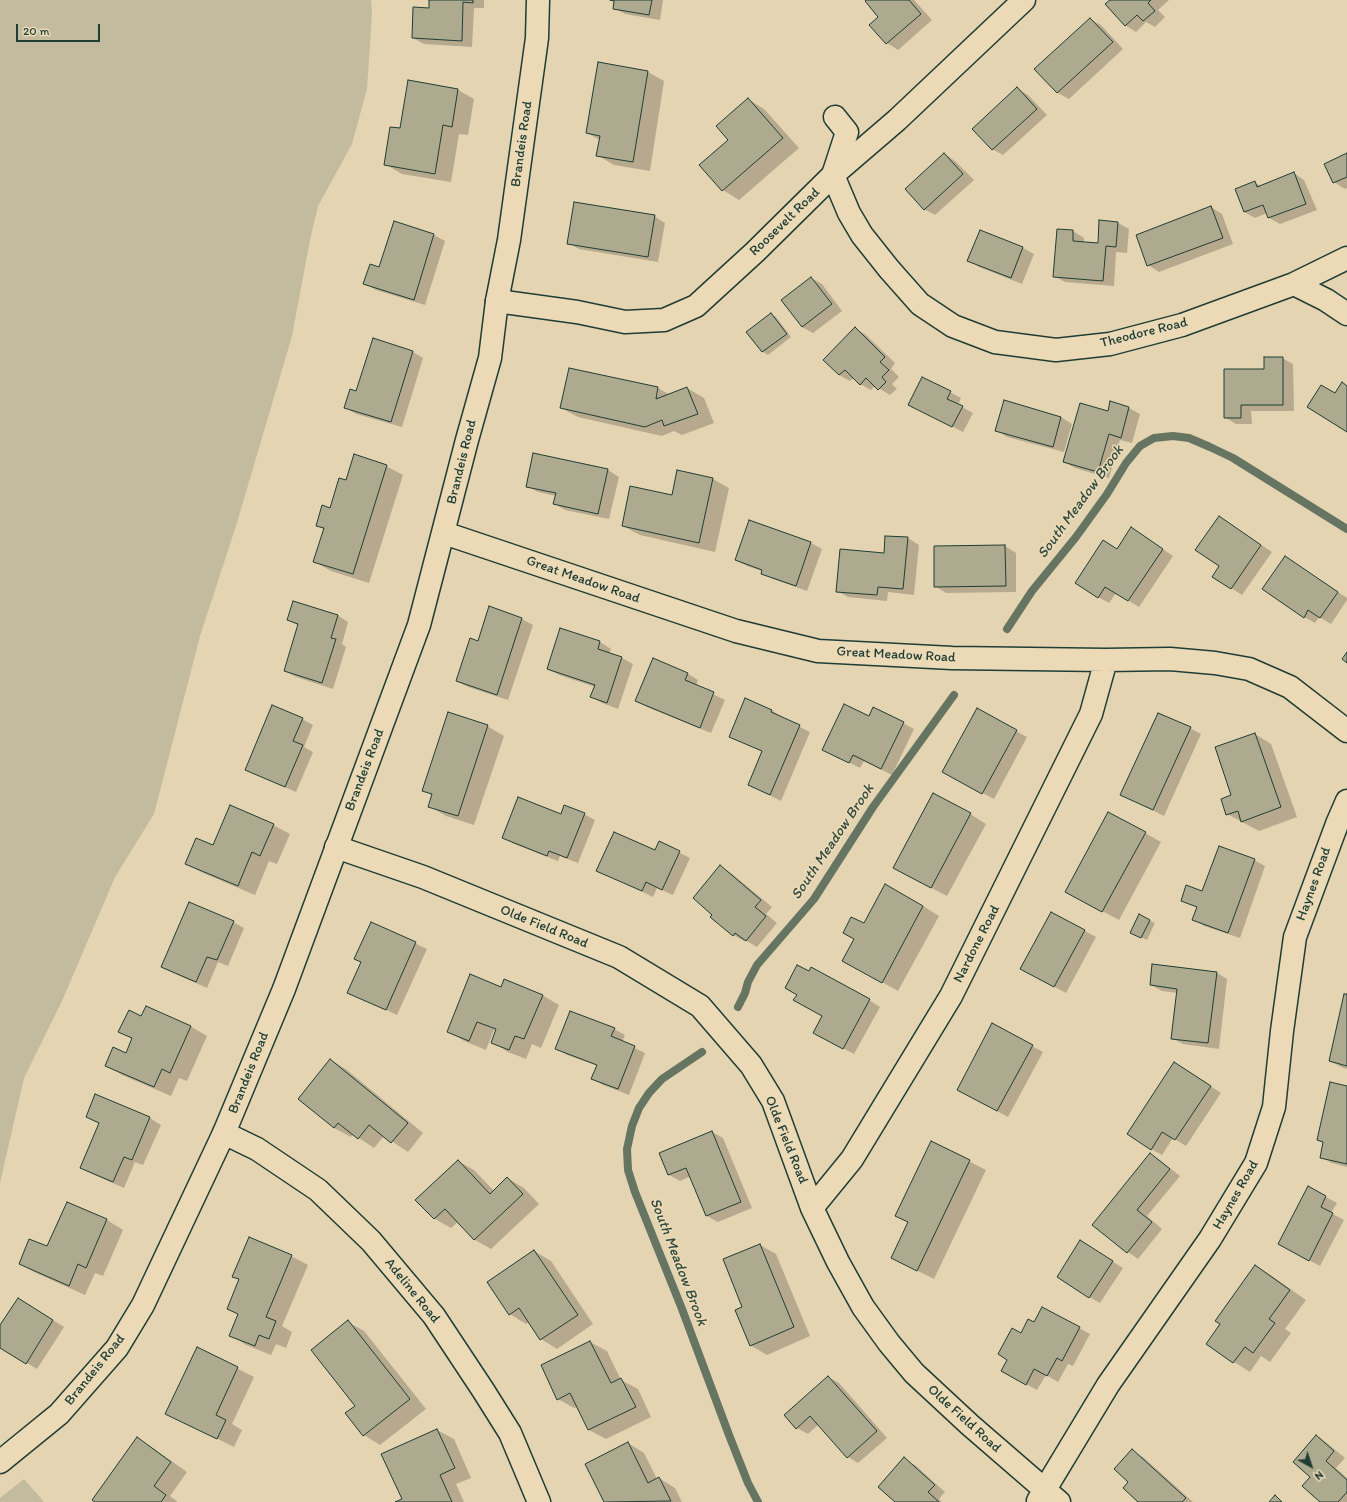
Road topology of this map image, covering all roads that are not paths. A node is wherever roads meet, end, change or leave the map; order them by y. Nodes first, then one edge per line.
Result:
1 (538, 0) edge
2 (1024, 0) edge
3 (835, 117) dead end
4 (833, 176) junction
5 (1347, 258) edge
6 (1294, 284) junction
7 (498, 302) junction
8 (1347, 314) edge
9 (444, 533) junction
10 (1106, 660) junction
11 (1347, 731) edge
12 (1347, 801) edge
13 (336, 848) junction
14 (224, 1133) junction
15 (812, 1208) junction
16 (0, 1462) edge
17 (1047, 1498) edge
18 (539, 1502) edge

1 - 7 street, Brandeis Road
2 - 4 street, Roosevelt Road
3 - 4 street
4 - 6 street, Theodore Road
4 - 7 street, Roosevelt Road
5 - 6 street, Theodore Road
6 - 8 street
7 - 9 street, Brandeis Road
9 - 10 street, Great Meadow Road
9 - 13 street, Brandeis Road
10 - 11 street, Great Meadow Road
10 - 15 street, Nardone Road
12 - 17 street, Haynes Road
13 - 14 street, Brandeis Road
13 - 15 street, Olde Field Road
14 - 16 street, Brandeis Road
14 - 18 street, Adeline Road
15 - 17 street, Olde Field Road

